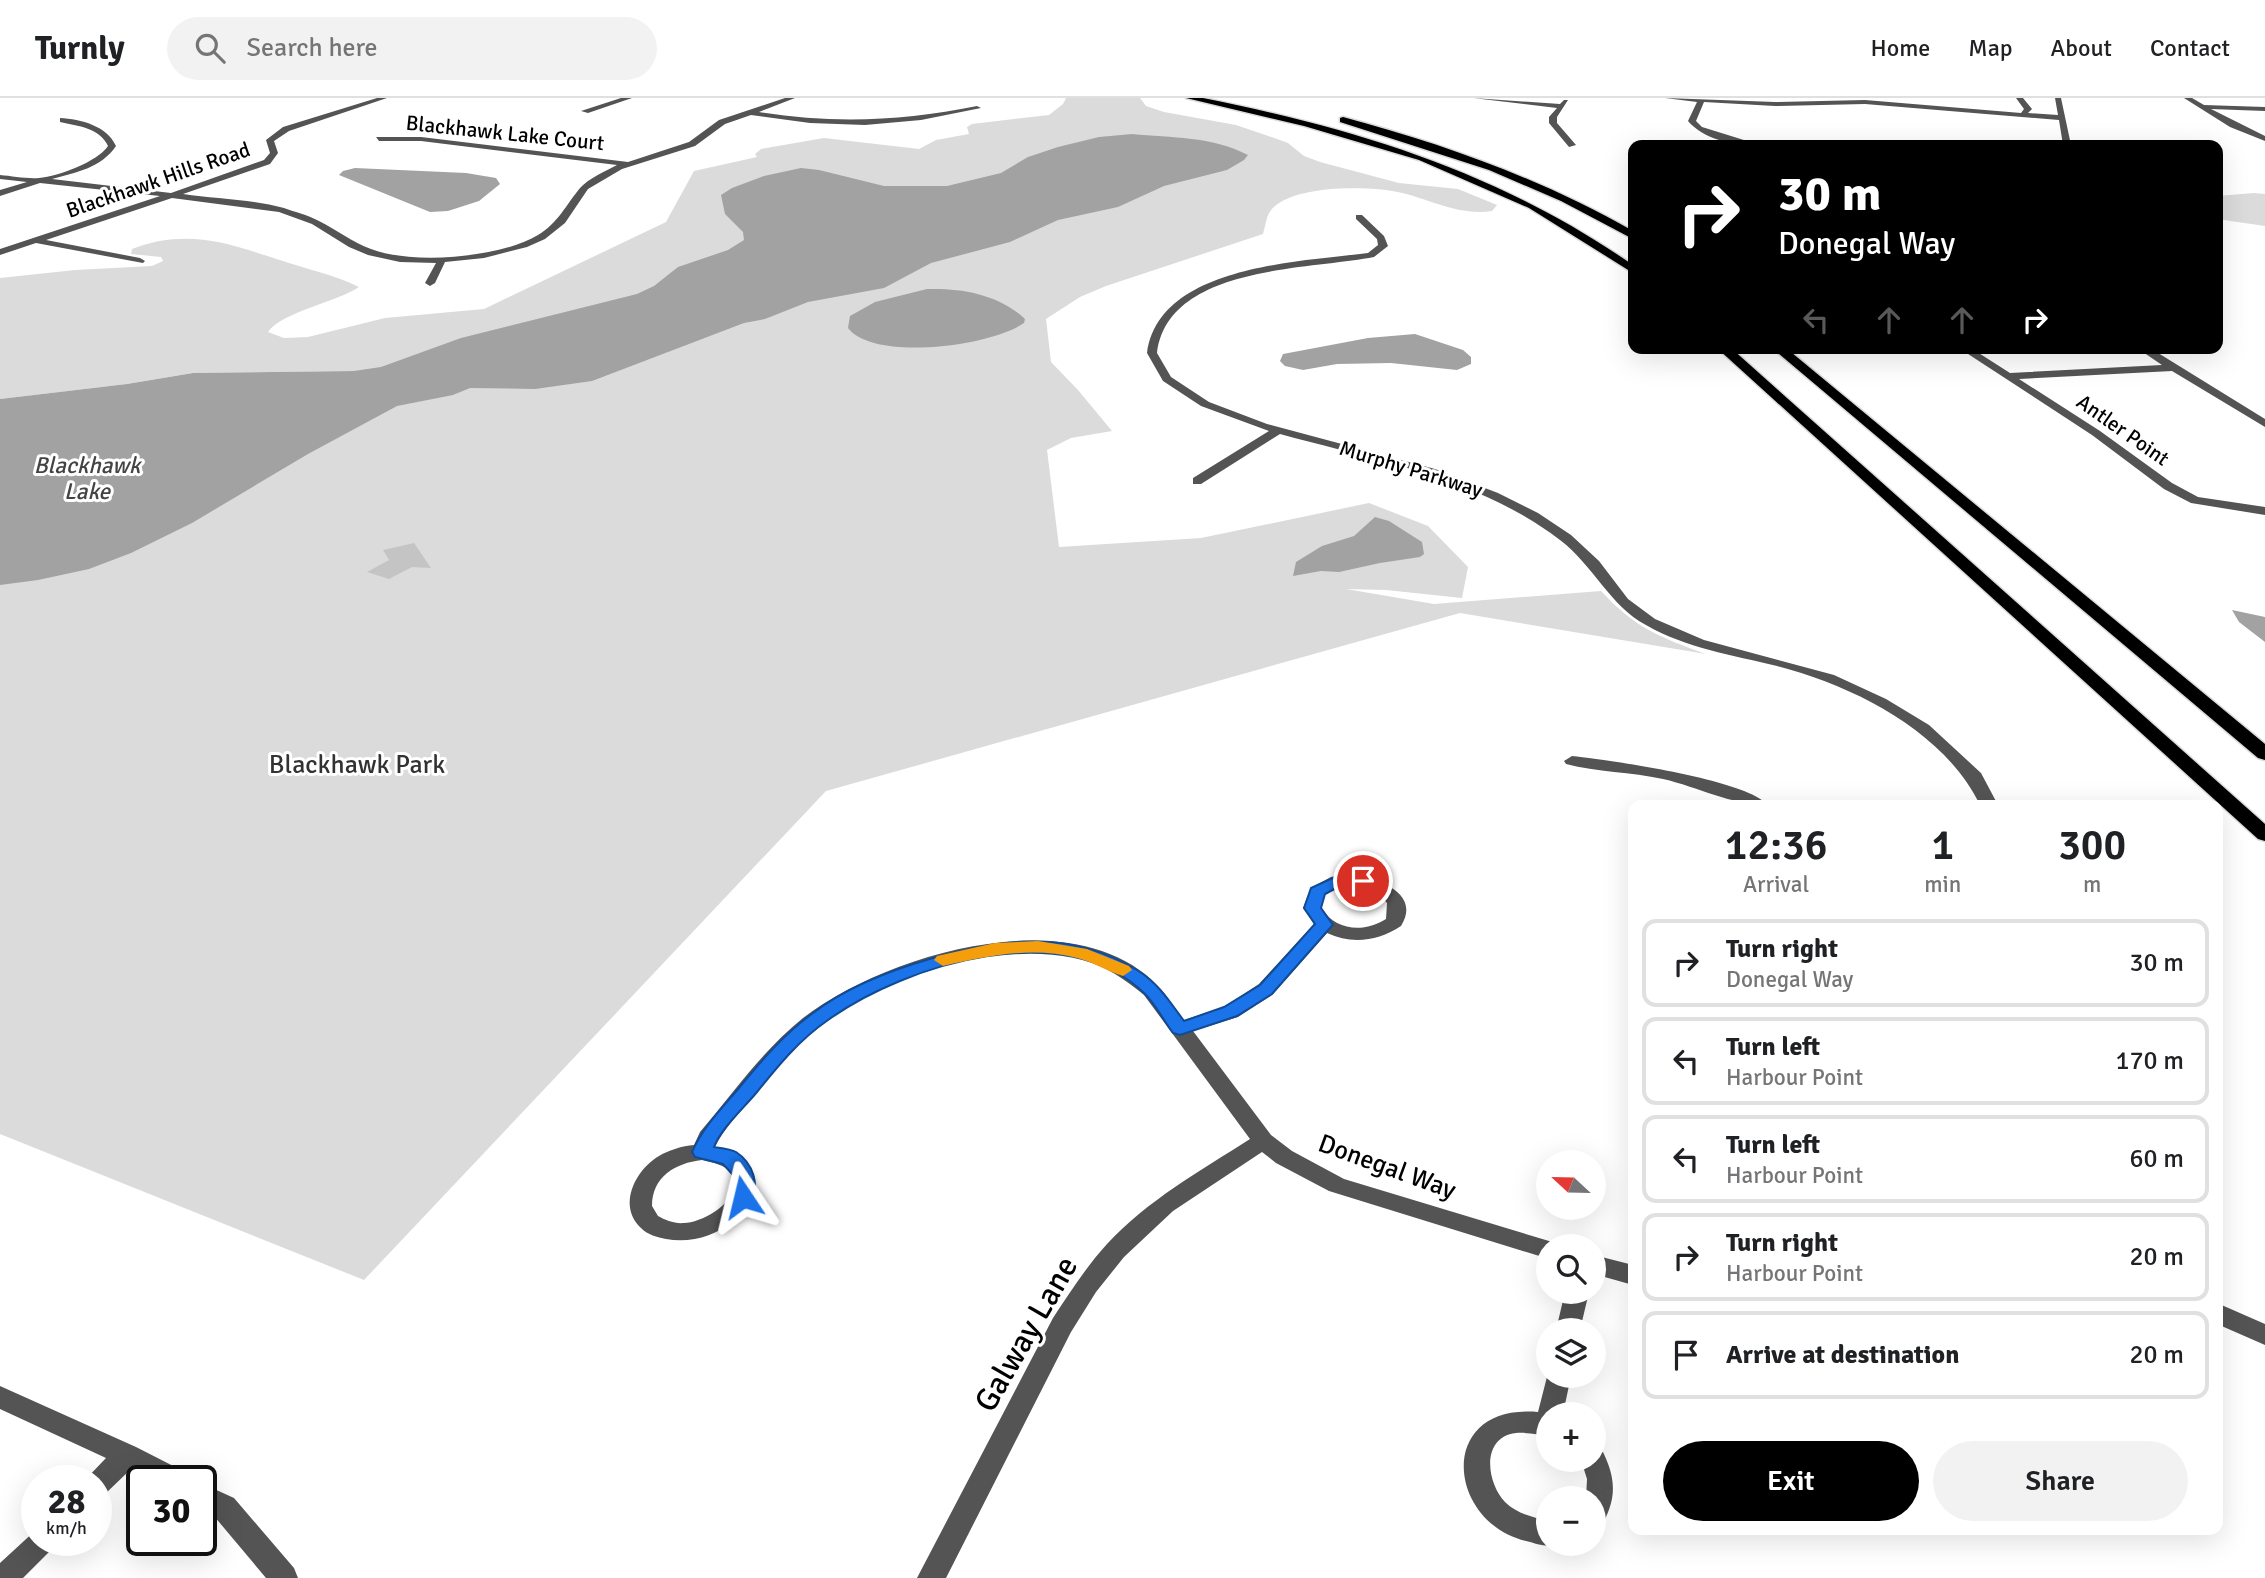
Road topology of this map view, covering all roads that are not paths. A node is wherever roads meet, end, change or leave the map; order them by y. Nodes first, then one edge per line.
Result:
1 (384, 98) edge
2 (629, 98) edge
3 (792, 98) edge
4 (1190, 98) edge
5 (1476, 98) edge
6 (1569, 98) edge
7 (1668, 98) edge
8 (2019, 98) edge
9 (2058, 98) edge
10 (2187, 98) edge
11 (1702, 99) edge
12 (1865, 100) edge
13 (1562, 106) junction
14 (2205, 107) junction
15 (977, 108) dead end
16 (2265, 109) edge
17 (585, 111) dead end
18 (750, 112) junction
19 (2023, 115) junction
20 (1332, 117) dead end
21 (2062, 118) junction
22 (63, 120) dead end
23 (379, 139) dead end
24 (2265, 139) edge
25 (1738, 140) edge
26 (2066, 140) edge
27 (1572, 145) dead end
28 (627, 164) junction
29 (0, 177) edge
30 (45, 181) junction
31 (0, 193) edge
32 (170, 196) junction
33 (1359, 216) dead end
34 (1628, 233) edge
35 (36, 240) junction
36 (0, 252) edge
37 (442, 260) junction
38 (140, 261) dead end
39 (1628, 267) edge
40 (430, 283) dead end
41 (1730, 354) edge
42 (1785, 354) edge
43 (1973, 354) edge
44 (2151, 354) edge
45 (2172, 368) junction
46 (2009, 376) junction
47 (2265, 424) edge
48 (1279, 430) junction
49 (1197, 481) dead end
50 (2265, 510) edge
51 (2265, 754) edge
52 (1572, 761) dead end
53 (1745, 800) edge
54 (1986, 800) edge
55 (2265, 835) edge
56 (1324, 925) dead end
57 (1180, 1028) junction
58 (1263, 1141) junction
59 (702, 1152) junction
60 (1536, 1246) edge
61 (1606, 1267) edge
62 (1628, 1274) edge
63 (2223, 1316) edge
64 (2265, 1335) edge
65 (0, 1397) edge
66 (1536, 1420) edge
67 (127, 1455) junction
68 (146, 1465) edge
69 (112, 1470) edge
70 (217, 1503) edge
71 (1536, 1531) edge
72 (26, 1556) edge
73 (4, 1578) edge
74 (284, 1578) edge
75 (930, 1578) edge

1 - 32 street, Blackhawk Hills Road
2 - 17 street
3 - 18 street
4 - 39 highway
5 - 13 street
6 - 13 street
7 - 11 street
8 - 19 street
9 - 21 street
10 - 14 street
11 - 12 street
11 - 25 street
12 - 19 street
13 - 27 street
14 - 16 street
14 - 24 street
15 - 18 street
18 - 28 street
19 - 21 street
20 - 34 highway
21 - 26 street
22 - 30 street
23 - 28 street, Blackhawk Lake Court
28 - 37 street
29 - 30 street
30 - 31 street
30 - 32 street
32 - 35 street, Blackhawk Hills Road
32 - 37 street
33 - 48 street, Murphy Parkway
35 - 36 street, Blackhawk Hills Road
35 - 38 street
37 - 40 street
41 - 55 highway
42 - 51 highway
43 - 46 street, Antler Point
44 - 45 street
45 - 46 street
45 - 47 street
46 - 50 street, Antler Point
48 - 49 street
48 - 54 street, Murphy Parkway
52 - 53 street
56 - 57 street
57 - 58 street, Donegal Way
57 - 59 street, Donegal Way
58 - 60 street, Donegal Way
58 - 75 street, Galway Lane
59 - 59 street
61 - 62 street
63 - 64 street
65 - 67 street
66 - 71 street
67 - 68 street
67 - 69 street
70 - 74 street
72 - 73 street

